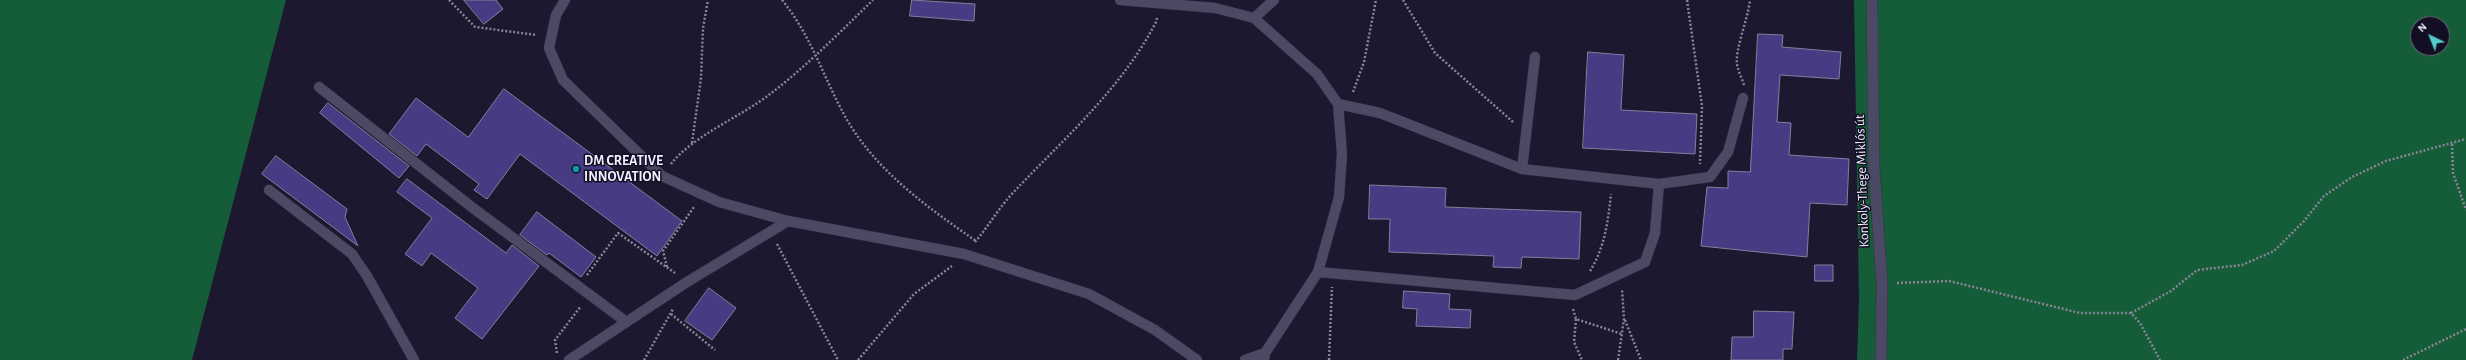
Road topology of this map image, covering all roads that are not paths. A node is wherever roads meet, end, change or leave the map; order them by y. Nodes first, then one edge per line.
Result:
1 (565, 0) edge
2 (1120, 0) edge
3 (1274, 0) edge
4 (1872, 0) edge
5 (1254, 18) junction
6 (1535, 57) dead end
7 (318, 87) dead end
8 (1744, 98) road end
9 (1338, 104) junction
10 (1522, 169) junction
11 (1659, 184) junction
12 (269, 190) dead end
13 (788, 221) junction
14 (1318, 272) junction
15 (626, 321) junction
16 (1265, 356) edge
17 (414, 360) edge
18 (568, 360) edge
19 (1197, 360) edge
20 (1244, 360) edge
21 (1881, 360) edge

1 - 13 lane
2 - 5 lane
3 - 5 lane
4 - 21 street, Konkoly-Thege Miklós út
5 - 9 lane
6 - 10 lane
7 - 15 lane
8 - 11 lane
9 - 10 lane
9 - 14 lane
10 - 11 lane
11 - 14 lane
12 - 17 lane
13 - 15 lane
13 - 19 lane
14 - 16 lane
15 - 18 lane
16 - 20 lane

